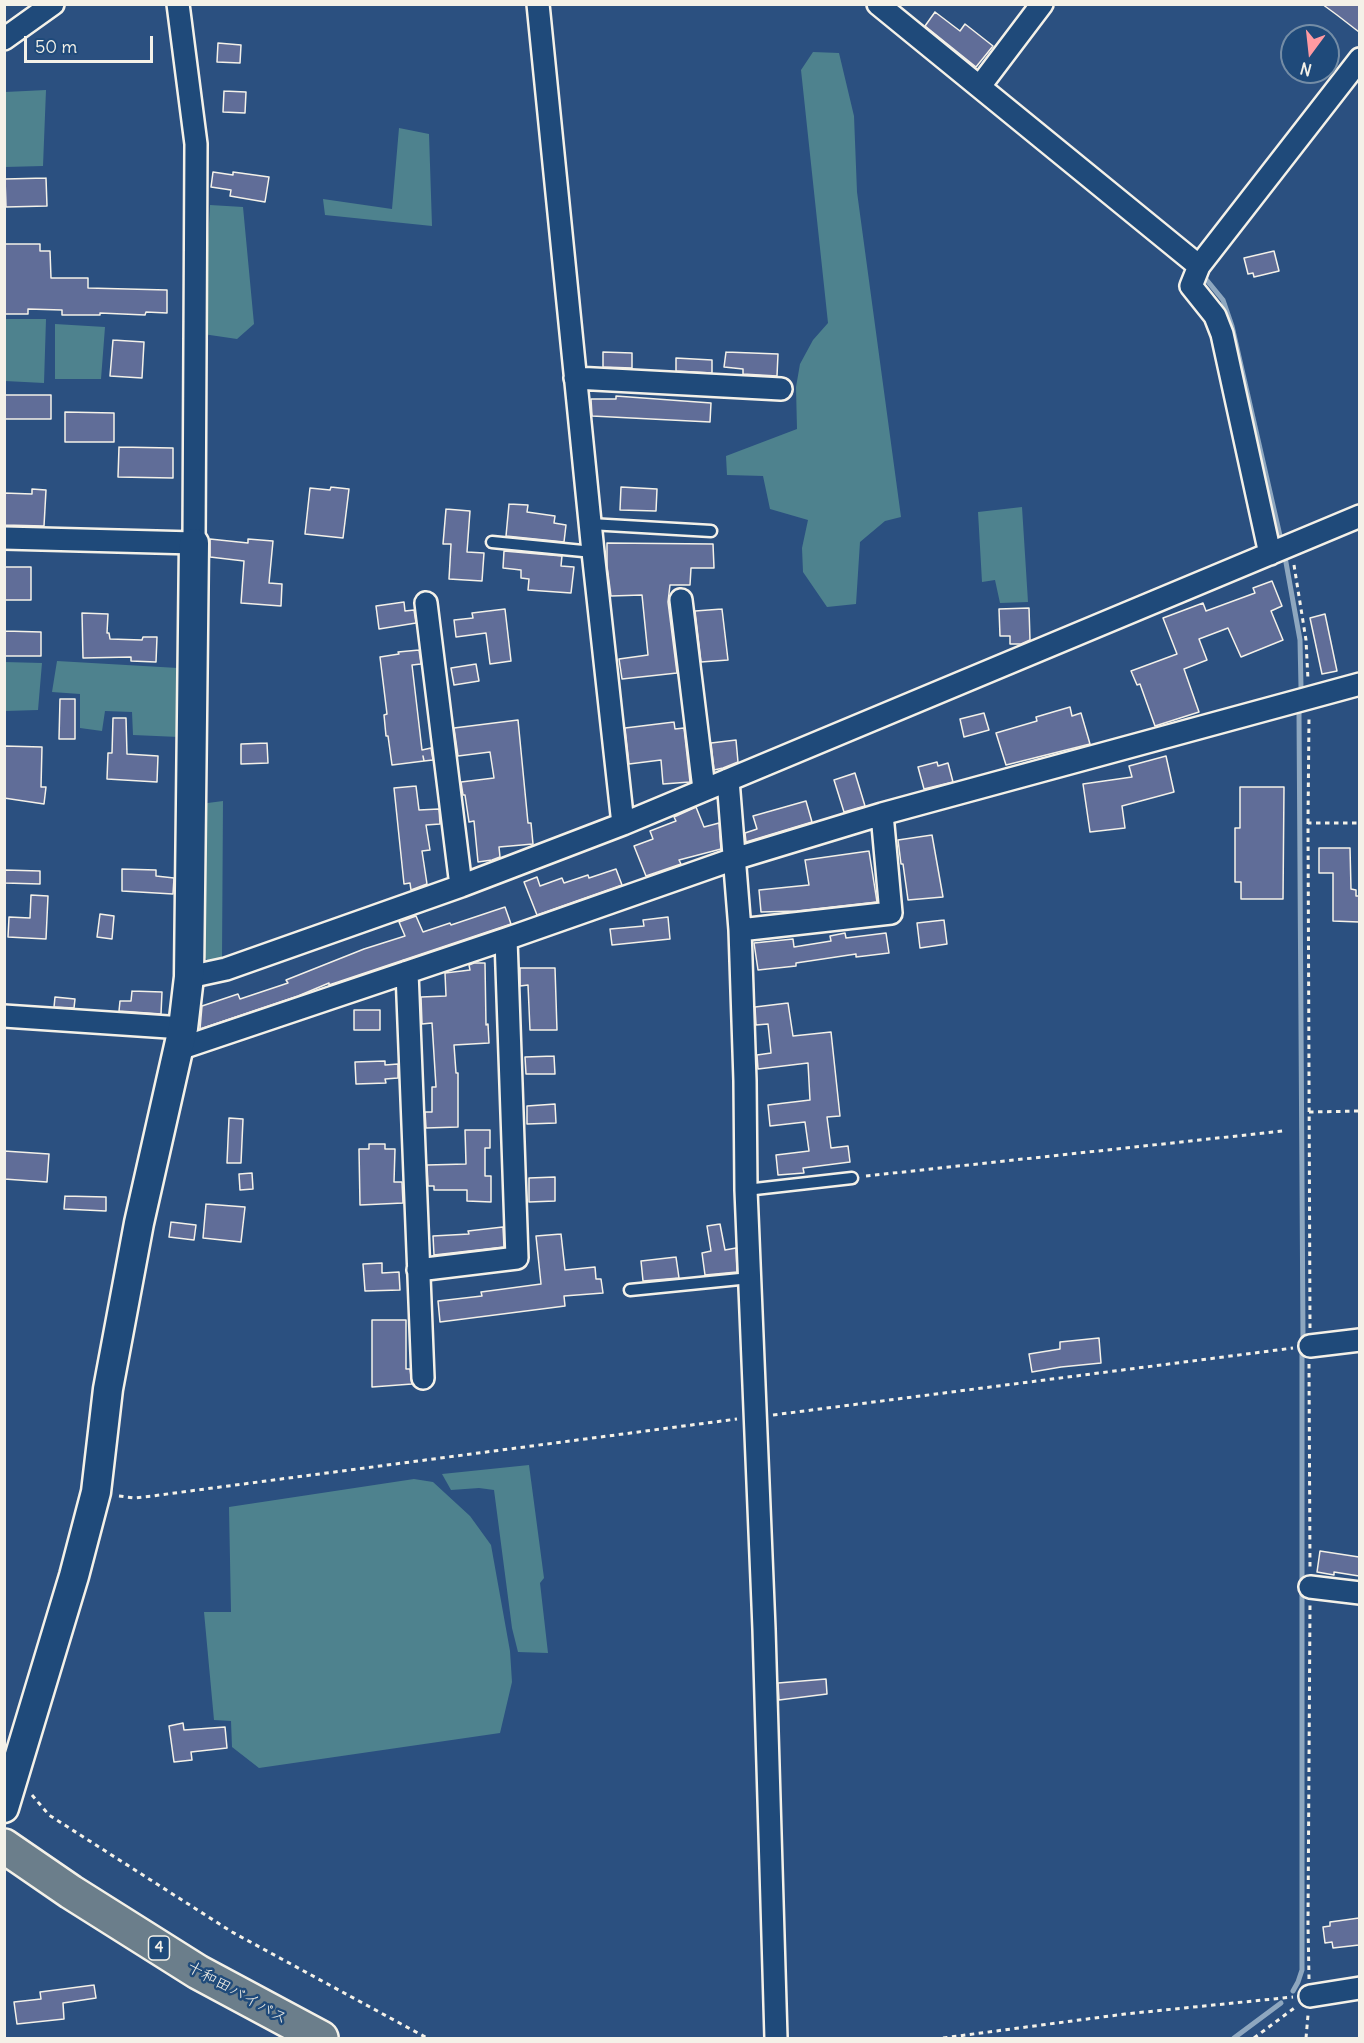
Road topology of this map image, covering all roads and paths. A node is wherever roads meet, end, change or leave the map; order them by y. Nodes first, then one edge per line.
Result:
1 (53, 4) edge
2 (178, 4) edge
3 (538, 4) edge
4 (878, 4) edge
5 (1042, 4) edge
6 (4, 39) edge
7 (1359, 59) edge
8 (980, 86) junction
9 (1199, 266) junction
10 (575, 378) junction
11 (781, 389) dead end
12 (1359, 516) edge
13 (590, 524) junction
14 (711, 531) dead end
15 (4, 538) edge
16 (492, 542) dead end
17 (194, 543) junction
18 (593, 552) junction
19 (1270, 554) junction
20 (681, 600) dead end
21 (426, 603) dead end
22 (1359, 684) edge
23 (728, 780) junction
24 (704, 789) junction
25 (882, 814) junction
26 (623, 824) junction
27 (1359, 824) edge
28 (734, 859) junction
29 (461, 886) junction
30 (740, 930) junction
31 (506, 939) junction
32 (407, 972) junction
33 (189, 977) junction
34 (4, 1016) edge
35 (181, 1039) junction
36 (1359, 1111) edge
37 (1309, 1112) junction
38 (1284, 1131) dead end
39 (852, 1178) joint
40 (746, 1190) junction
41 (418, 1270) junction
42 (750, 1278) junction
43 (630, 1290) dead end
44 (1359, 1340) edge
45 (1310, 1346) junction
46 (423, 1378) dead end
47 (756, 1417) junction
48 (96, 1492) junction
49 (1310, 1587) junction
50 (1359, 1593) edge
51 (14, 1774) junction
52 (4, 1808) edge
53 (4, 1846) edge
54 (1359, 1988) edge
55 (1310, 1996) junction
56 (321, 2038) edge
57 (427, 2038) edge
58 (776, 2038) edge
59 (943, 2038) edge
60 (1254, 2038) edge
61 (1306, 2038) edge

1 - 6 street
2 - 17 street
3 - 10 street
4 - 8 street
5 - 8 street
7 - 9 street
8 - 9 street
9 - 19 street
10 - 11 street
10 - 13 street
12 - 19 street
13 - 14 lane
13 - 18 street
15 - 17 street
16 - 18 lane
17 - 33 street
18 - 26 street
19 - 23 street
20 - 24 street
21 - 29 street
22 - 25 street
23 - 24 street
23 - 28 street
24 - 26 street
25 - 28 street
25 - 30 street
26 - 29 street
27 - 37 path
28 - 30 street
28 - 31 street
29 - 33 street
30 - 40 street
31 - 32 street
31 - 41 street
32 - 35 street
32 - 41 street
33 - 35 street
34 - 35 street
35 - 48 street
36 - 37 path
37 - 45 path
38 - 39 path
39 - 40 lane
40 - 42 street
41 - 46 street
42 - 43 lane
42 - 47 street
44 - 45 street
45 - 47 path
45 - 49 path
47 - 48 path
47 - 58 street
48 - 51 street
49 - 50 street
49 - 55 path
51 - 52 street
51 - 57 path
53 - 56 highway, 十和田バイパス / 4
54 - 55 street
55 - 59 path
55 - 60 path
55 - 61 path

